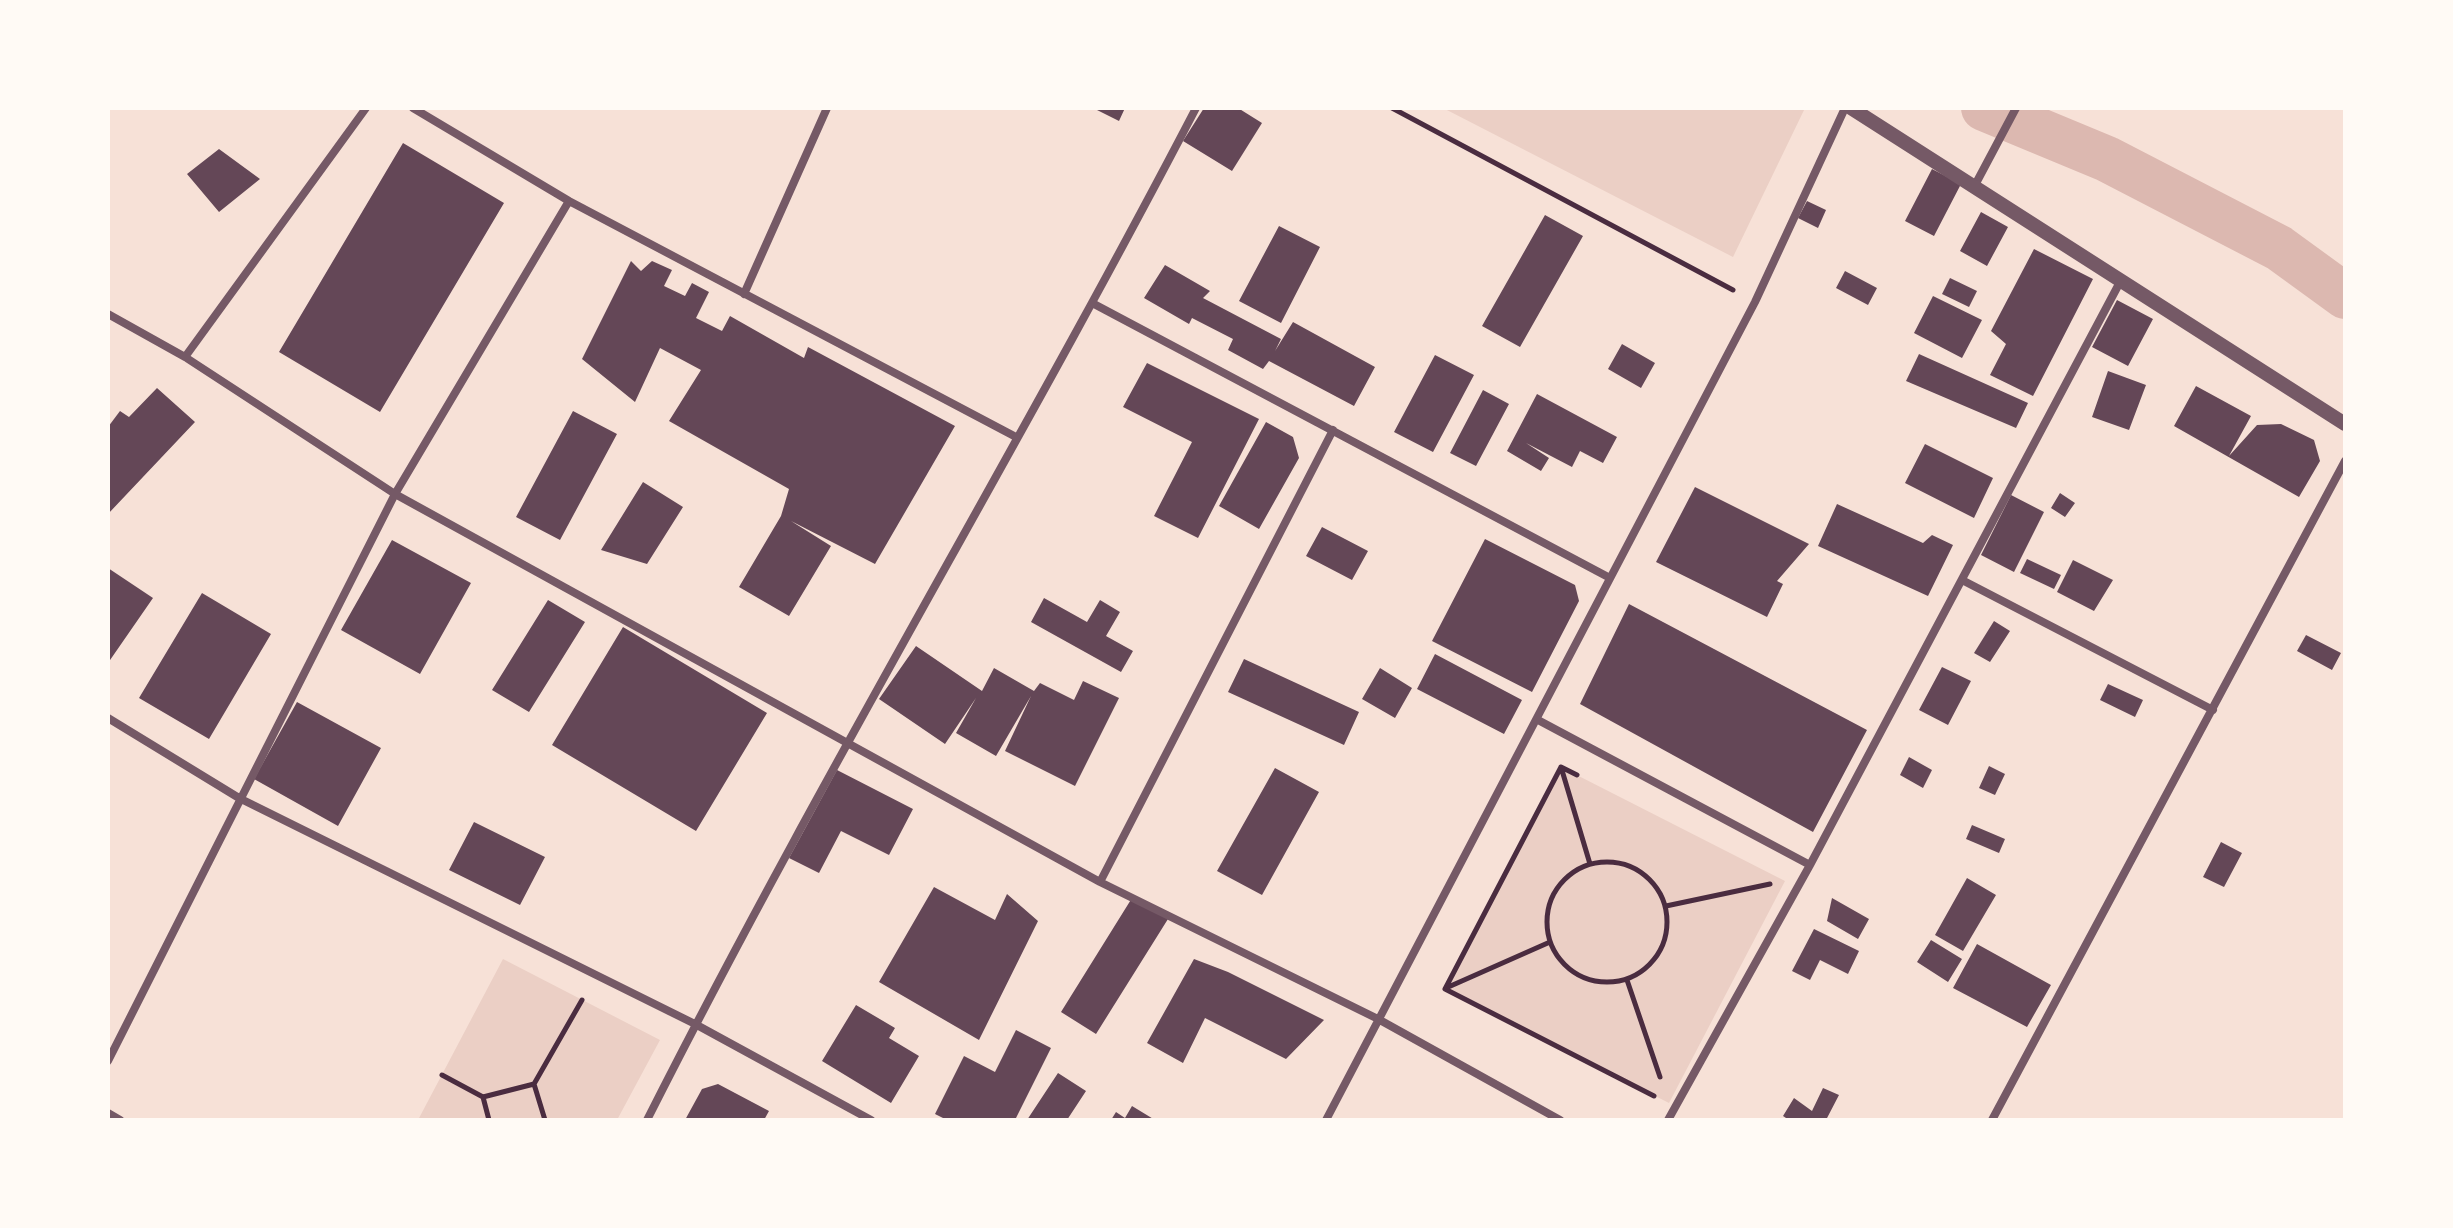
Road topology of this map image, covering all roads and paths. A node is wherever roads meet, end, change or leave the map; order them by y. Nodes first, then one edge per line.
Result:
1 (366, 108) edge
2 (413, 108) edge
3 (827, 108) edge
4 (1196, 108) edge
5 (1392, 108) edge
6 (1848, 108) edge
7 (2016, 108) edge
8 (1974, 187) junction
9 (569, 201) junction
10 (2120, 282) junction
11 (744, 294) junction
12 (1755, 302) junction
13 (1094, 304) junction
14 (108, 314) edge
15 (185, 357) junction
16 (2345, 424) edge
17 (1333, 430) junction
18 (1016, 437) junction
19 (2345, 461) edge
20 (395, 494) junction
21 (1610, 578) junction
22 (1962, 580) junction
23 (2213, 710) junction
24 (108, 718) edge
25 (1538, 720) junction
26 (846, 743) junction
27 (239, 798) junction
28 (1590, 864) junction
29 (1810, 865) junction
30 (1785, 881) dead end
31 (1100, 882) junction
32 (1666, 906) junction
33 (1550, 942) junction
34 (1627, 980) junction
35 (1445, 989) junction
36 (582, 1000) dead end
37 (1378, 1019) junction
38 (695, 1024) junction
39 (108, 1061) edge
40 (442, 1075) dead end
41 (534, 1084) junction
42 (1664, 1090) dead end
43 (1655, 1096) dead end
44 (483, 1097) junction
45 (108, 1113) edge
46 (120, 1120) edge
47 (489, 1120) edge
48 (545, 1120) edge
49 (647, 1120) edge
50 (871, 1120) edge
51 (1326, 1120) edge
52 (1560, 1120) edge
53 (1668, 1120) edge
54 (1992, 1120) edge

1 - 15 street
2 - 9 street
3 - 11 street
4 - 13 street
5 - 12 path
6 - 8 street
6 - 12 street
7 - 8 street
8 - 10 street
9 - 11 street
9 - 20 street
10 - 16 street
10 - 22 street
11 - 18 street
12 - 21 street
13 - 17 street
13 - 18 street
14 - 15 street
15 - 20 street
17 - 21 street
17 - 31 street
18 - 26 street
19 - 23 street
20 - 26 street
20 - 27 street
21 - 25 street
22 - 23 street
22 - 29 street
23 - 54 street
24 - 27 street
25 - 29 street
25 - 37 street
26 - 31 street
26 - 38 street
27 - 38 street
27 - 39 street
28 - 32 path
28 - 33 path
28 - 35 path
29 - 53 street
30 - 32 path
31 - 37 street
32 - 34 path
33 - 34 path
33 - 35 path
34 - 42 path
35 - 43 path
36 - 41 path
37 - 51 street
37 - 52 street
38 - 49 street
38 - 50 street
40 - 44 path
41 - 44 path
41 - 48 path
44 - 47 path
45 - 46 street

